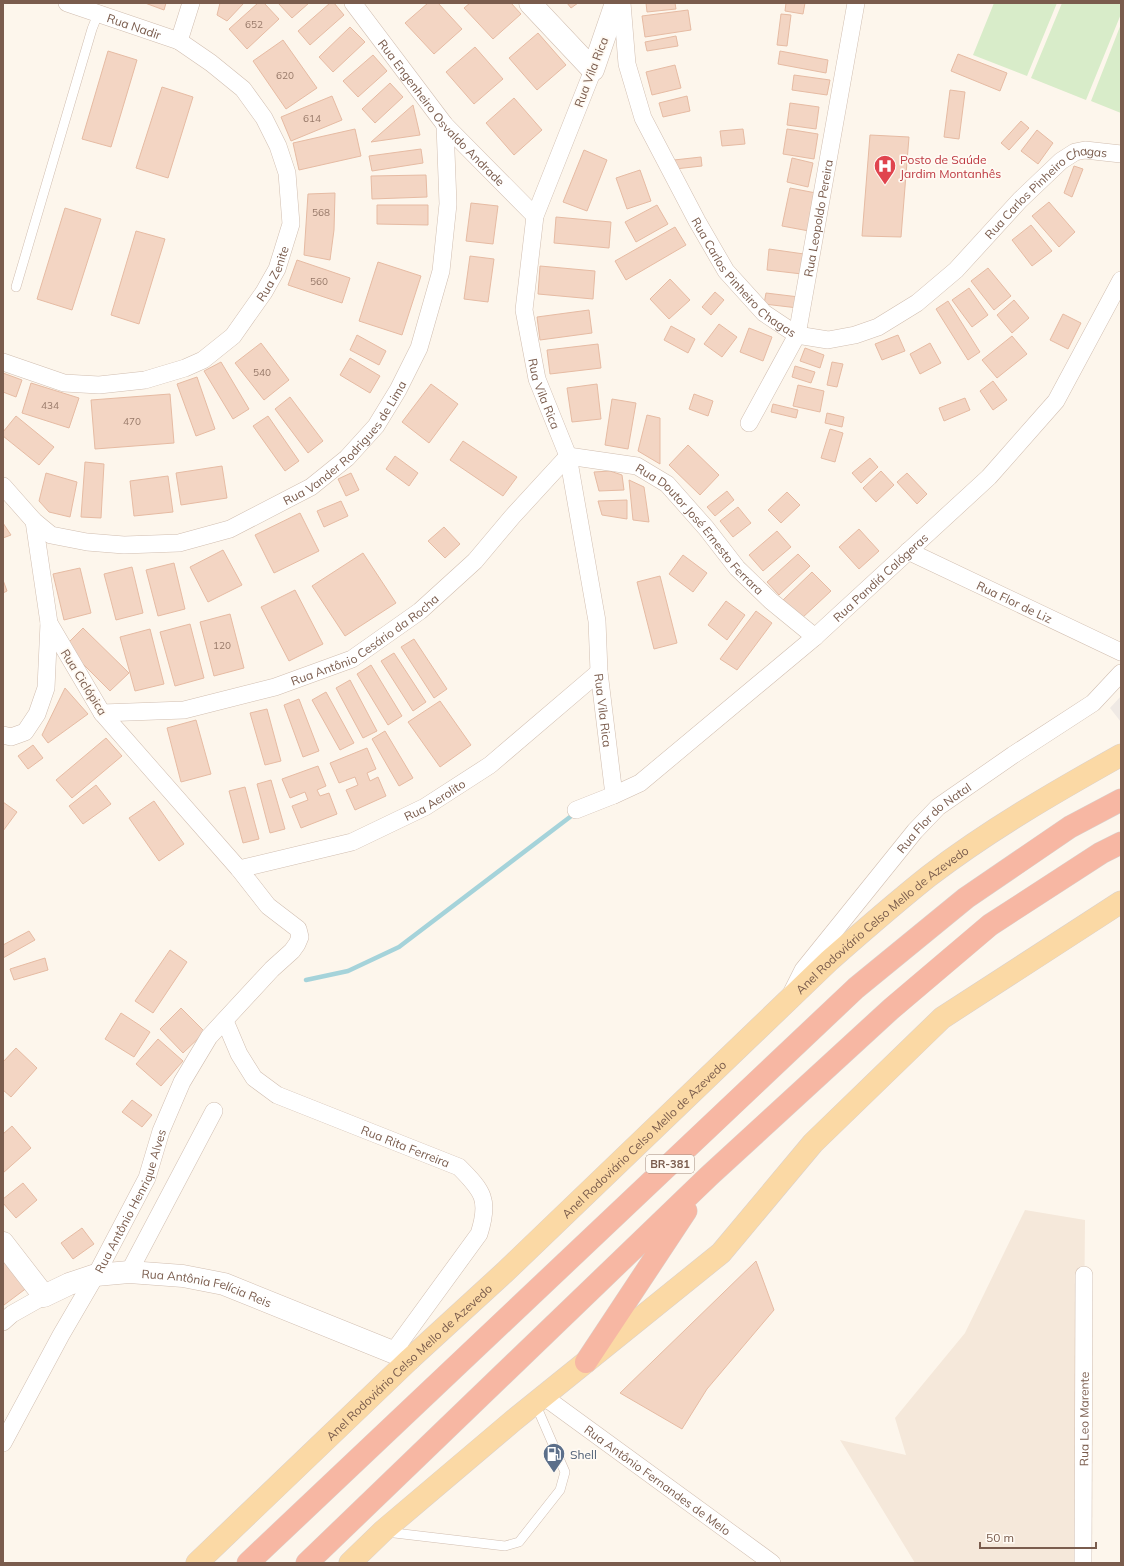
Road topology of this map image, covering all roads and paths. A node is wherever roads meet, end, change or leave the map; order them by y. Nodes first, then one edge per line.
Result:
1 (67, 3) edge
2 (191, 3) edge
3 (353, 3) edge
4 (530, 3) edge
5 (616, 3) edge
6 (622, 3) edge
7 (856, 3) edge
8 (98, 14) junction
9 (179, 40) junction
10 (593, 70) junction
11 (445, 125) junction
12 (1121, 154) edge
13 (535, 216) junction
14 (1121, 280) edge
15 (16, 287) dead end
16 (797, 335) junction
17 (3, 362) edge
18 (749, 423) dead end
19 (568, 456) junction
20 (3, 486) edge
21 (34, 521) junction
22 (908, 551) junction
23 (49, 623) junction
24 (815, 637) junction
25 (1121, 652) edge
26 (599, 672) junction
27 (1121, 673) edge
28 (102, 713) junction
29 (7, 736) edge
30 (1121, 755) edge
31 (614, 795) junction
32 (1121, 800) edge
33 (576, 810) dead end
34 (1121, 843) edge
35 (239, 869) junction
36 (1121, 902) edge
37 (272, 970) joint
38 (786, 1002) junction
39 (225, 1021) junction
40 (214, 1111) dead end
41 (710, 1176) junction
42 (3, 1243) edge
43 (129, 1272) junction
44 (96, 1275) junction
45 (1084, 1275) dead end
46 (44, 1296) junction
47 (3, 1322) edge
48 (402, 1355) junction
49 (586, 1362) junction
50 (539, 1400) junction
51 (3, 1443) edge
52 (383, 1531) junction
53 (197, 1563) edge
54 (248, 1563) edge
55 (307, 1563) edge
56 (350, 1563) edge
57 (772, 1563) edge
58 (1083, 1563) edge

1 - 8 street, Rua Nadir
2 - 9 street
3 - 11 street, Rua Engenheiro Osvaldo Andrade
4 - 10 street
5 - 10 street, Rua Vila Rica
6 - 16 street, Rua Carlos Pinheiro Chagas
7 - 16 street, Rua Leopoldo Pereira
8 - 9 street, Rua Nadir
8 - 15 lane
9 - 17 street, Rua Zenite
10 - 13 street, Rua Vila Rica
11 - 13 street, Rua Engenheiro Osvaldo Andrade
11 - 21 street, Rua Vander Rodrigues de Lima
12 - 16 street, Rua Carlos Pinheiro Chagas
13 - 19 street, Rua Vila Rica
14 - 22 street, Rua Pandiá Calógeras
16 - 18 street, Rua Leopoldo Pereira
19 - 24 street, Rua Doutor José Ernesto Ferrara
19 - 26 street, Rua Vila Rica
19 - 28 street, Rua Antônio Cesário da Rocha
20 - 21 street
21 - 23 street, Rua Ciclópica
22 - 24 street, Rua Pandiá Calógeras
22 - 25 street, Rua Flor de Liz
23 - 28 street, Rua Ciclópica
23 - 29 street
24 - 31 street, Rua Pandiá Calógeras
26 - 31 street, Rua Vila Rica
26 - 35 street, Rua Aerolito
27 - 38 street, Rua Flor do Natal
28 - 35 street, Rua Ciclópica
30 - 38 main road, Anel Rodoviário Celso Mello de Azevedo
31 - 33 street, Rua Pandiá Calógeras
32 - 54 highway, BR-381
34 - 41 highway, BR-381
35 - 37 street, Rua Ciclópica
36 - 49 main road
37 - 39 street, Rua Antônio Henrique Alves
38 - 48 main road, Anel Rodoviário Celso Mello de Azevedo
39 - 44 street, Rua Antônio Henrique Alves
39 - 48 street, Rua Rita Ferreira
40 - 43 street
41 - 49 highway
41 - 55 highway, BR-381
42 - 46 street
43 - 44 street, Rua Antônia Felícia Reis
43 - 48 street, Rua Antônia Felícia Reis
44 - 46 street, Rua Antônia Felícia Reis
44 - 51 street, Rua Antônio Henrique Alves
45 - 58 street, Rua Leo Marente
46 - 47 street, Rua Antônia Felícia Reis
48 - 53 main road, Anel Rodoviário Celso Mello de Azevedo
49 - 50 main road
50 - 52 main road
50 - 52 lane
50 - 57 street, Rua Antônio Fernandes de Melo
52 - 56 main road

